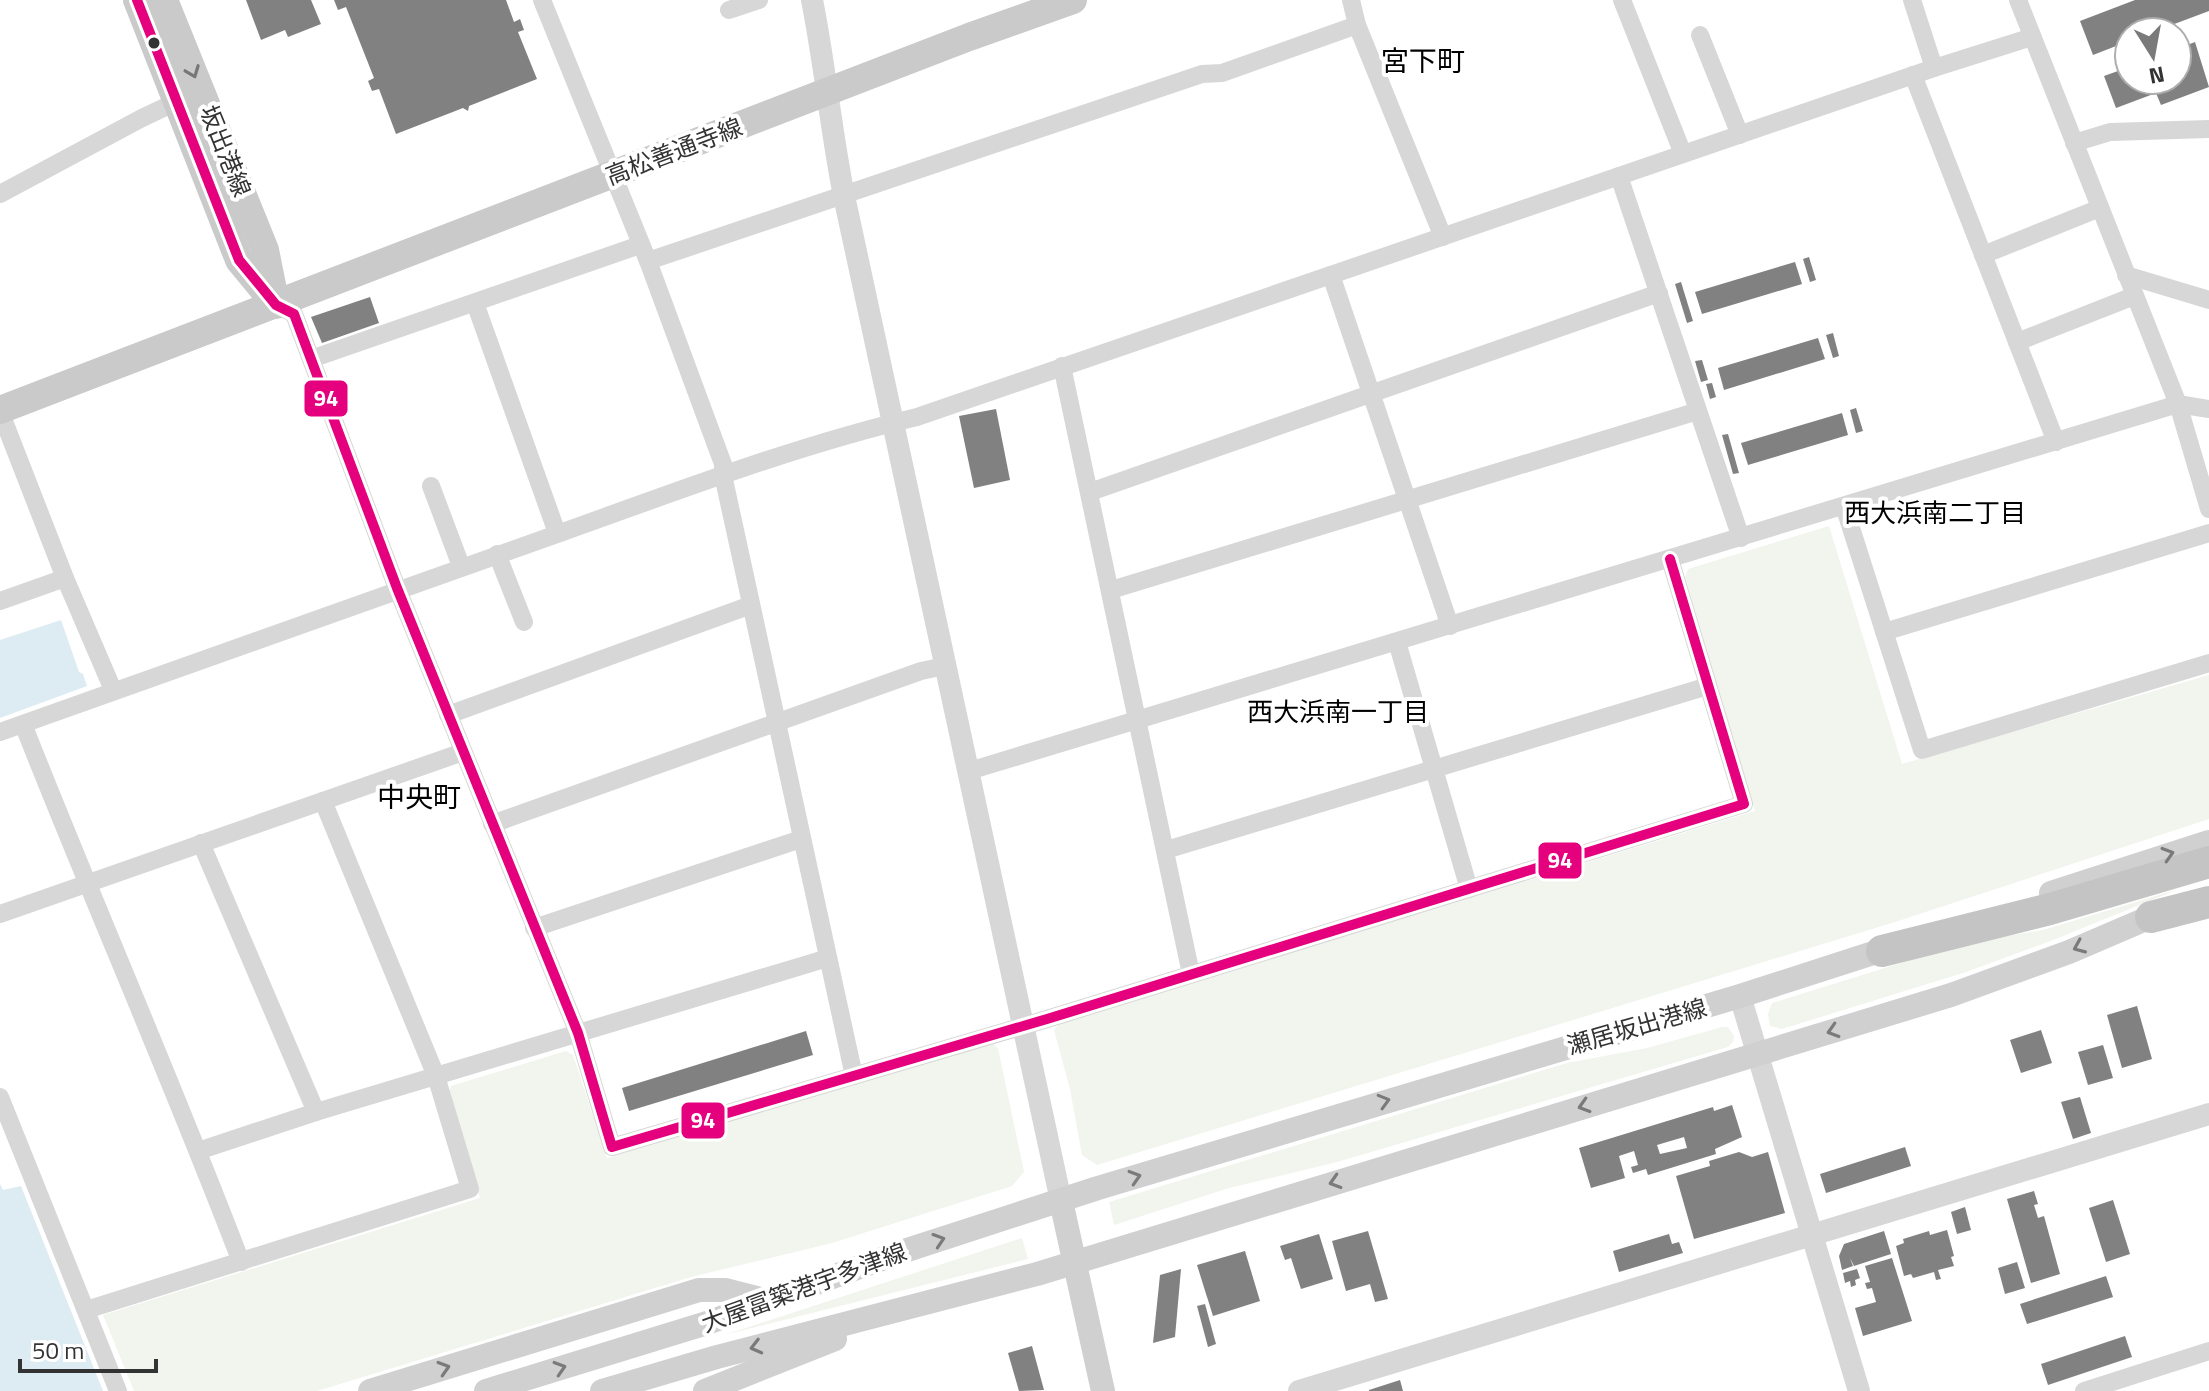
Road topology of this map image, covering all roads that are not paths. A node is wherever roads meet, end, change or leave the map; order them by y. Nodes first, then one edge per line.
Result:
1 (137, 0) edge
2 (164, 0) edge
3 (542, 0) edge
4 (759, 0) edge
5 (812, 0) edge
6 (1073, 0) edge
7 (1351, 0) edge
8 (1622, 0) edge
9 (1912, 0) edge
10 (2018, 0) edge
11 (729, 10) dead end
12 (1357, 25) junction
13 (1700, 35) dead end
14 (2032, 37) junction
15 (1934, 68) junction
16 (1913, 75) junction
17 (827, 93) junction
18 (178, 101) junction
19 (2209, 129) edge
20 (1740, 135) junction
21 (2074, 143) junction
22 (1683, 154) junction
23 (614, 175) junction
24 (1619, 176) junction
25 (0, 194) edge
26 (844, 196) junction
27 (2100, 208) junction
28 (1443, 237) junction
29 (644, 253) junction
30 (1983, 255) junction
31 (1331, 275) junction
32 (2126, 275) junction
33 (1659, 293) junction
34 (2134, 296) junction
35 (2209, 300) edge
36 (475, 303) junction
37 (276, 305) junction
38 (2017, 342) junction
39 (311, 359) junction
40 (1062, 366) junction
41 (1371, 394) junction
42 (2178, 404) junction
43 (2209, 409) edge
44 (0, 411) edge
45 (1698, 411) junction
46 (892, 423) junction
47 (2056, 442) junction
48 (723, 475) junction
49 (431, 486) dead end
50 (1090, 492) junction
51 (1407, 500) junction
52 (1844, 506) junction
53 (2209, 509) edge
54 (557, 533) junction
55 (2209, 533) edge
56 (1741, 538) junction
57 (497, 554) junction
58 (1670, 559) junction
59 (461, 566) junction
60 (65, 578) junction
61 (397, 588) junction
62 (1111, 590) junction
63 (0, 601) edge
64 (751, 605) junction
65 (524, 622) dead end
66 (1450, 626) junction
67 (1884, 632) junction
68 (1397, 642) junction
69 (2209, 663) edge
70 (945, 666) junction
71 (1708, 686) junction
72 (113, 690) junction
73 (448, 715) junction
74 (776, 721) junction
75 (1139, 721) junction
76 (23, 724) junction
77 (0, 732) edge
78 (463, 752) junction
79 (1434, 768) junction
80 (969, 771) junction
81 (323, 801) junction
82 (492, 824) junction
83 (801, 839) junction
84 (2209, 842) edge
85 (201, 843) junction
86 (1166, 850) junction
87 (2209, 862) edge
88 (2209, 876) edge
89 (86, 884) junction
90 (1469, 889) junction
91 (2209, 893) edge
92 (2209, 902) edge
93 (2209, 909) edge
94 (0, 914) edge
95 (2151, 917) junction
96 (534, 928) junction
97 (1882, 951) junction
98 (828, 958) junction
99 (1191, 974) junction
100 (1740, 996) junction
101 (1024, 1026) junction
102 (578, 1033) junction
103 (1757, 1054) junction
104 (436, 1076) junction
105 (854, 1076) junction
106 (0, 1097) edge
107 (316, 1112) junction
108 (2209, 1114) edge
109 (198, 1151) junction
110 (1061, 1201) junction
111 (1812, 1235) junction
112 (241, 1262) junction
113 (1075, 1262) junction
114 (769, 1301) junction
115 (915, 1307) junction
116 (86, 1310) junction
117 (2209, 1351) edge
118 (1337, 1385) edge
119 (118, 1391) edge
120 (370, 1391) edge
121 (486, 1391) edge
122 (602, 1391) edge
123 (705, 1391) edge
124 (1103, 1391) edge
125 (1299, 1391) edge
126 (1859, 1391) edge
127 (2084, 1391) edge

1 - 18 main road, 坂出港線
2 -> 37 main road, 坂出港線
3 - 23 street
4 - 11 street
5 - 17 street
6 - 17 main road, 高松善通寺線
7 - 12 street
8 - 22 street
9 - 15 street
10 - 14 street
12 - 26 street
12 - 28 street
13 - 20 street
14 - 15 street
14 - 21 street
15 - 16 street
16 - 20 street
16 - 30 street
17 - 23 main road, 高松善通寺線
17 - 26 street
18 - 25 street
18 - 37 main road, 坂出港線
19 - 21 street
20 - 22 street
21 - 27 street
22 - 24 street
23 - 29 street
23 - 37 main road, 高松善通寺線
24 - 28 street
24 - 33 street
26 - 29 street
26 - 46 street
27 - 30 street
27 - 32 street
28 - 31 street
29 - 36 street
29 - 48 street
30 - 38 street
31 - 40 street
31 - 41 street
32 - 34 street
32 - 35 street
33 - 41 street
33 - 45 street
34 - 38 street
34 - 42 street
36 - 39 street
36 - 54 street
37 - 39 street
37 - 44 main road
38 - 47 street
39 - 61 street
40 - 46 street
40 - 50 street
41 - 50 street
41 - 51 street
42 - 43 street
42 - 47 street
42 - 53 street
44 - 60 street
45 - 51 street
45 - 56 street
46 - 48 street
46 - 70 street
47 - 52 street
48 - 54 street
48 - 64 street
49 - 59 street
50 - 62 street
51 - 62 street
51 - 66 street
52 - 56 street
52 - 67 street
54 - 57 street
55 - 67 street
56 - 58 street
57 - 59 street
57 - 65 street
58 - 66 street
58 - 71 street
59 - 61 street
60 - 63 street
60 - 72 street
61 - 72 street
61 - 73 street
62 - 75 street
64 - 73 street
64 - 74 street
66 - 68 street
67 - 69 street
68 - 75 street
68 - 79 street
70 - 74 street
70 - 80 street
71 - 79 street
71 - 90 street
72 - 76 street
73 - 78 street
74 - 82 street
74 - 83 street
75 - 80 street
75 - 86 street
76 - 77 street
76 - 89 street
78 - 81 street
78 - 82 street
79 - 86 street
79 - 90 street
80 - 101 street
81 - 85 street
81 - 104 street
82 - 96 street
83 - 96 street
83 - 98 street
97 -> 84 main road, 瀬居坂出港線
85 - 89 street
85 - 107 street
86 - 99 street
87 - 97 highway
88 - 97 main road
89 - 94 street
89 - 109 street
90 - 99 street
91 - 95 main road
92 - 95 highway
93 - 95 main road
95 -> 103 main road
96 - 102 street
97 - 100 main road, 瀬居坂出港線
98 - 102 street
98 - 105 street
99 - 101 street
100 - 103 street
110 -> 100 main road, 瀬居坂出港線
101 - 105 street
101 - 110 street
102 - 104 street
102 - 105 street
103 - 111 street
103 -> 113 main road
104 - 107 street
104 - 112 street
106 - 116 street
107 - 109 street
108 - 111 street
109 - 112 street
110 - 113 main road
114 -> 110 main road, 大屋冨築港宇多津線
111 - 118 street
111 - 126 street
112 - 116 street
113 - 115 main road, 大屋冨築港宇多津線
113 - 124 main road
120 -> 114 main road
121 -> 114 main road, 大屋冨築港宇多津線
115 -> 122 main road, 大屋冨築港宇多津線
115 - 123 main road
116 - 119 street
117 - 127 street
118 - 125 street

